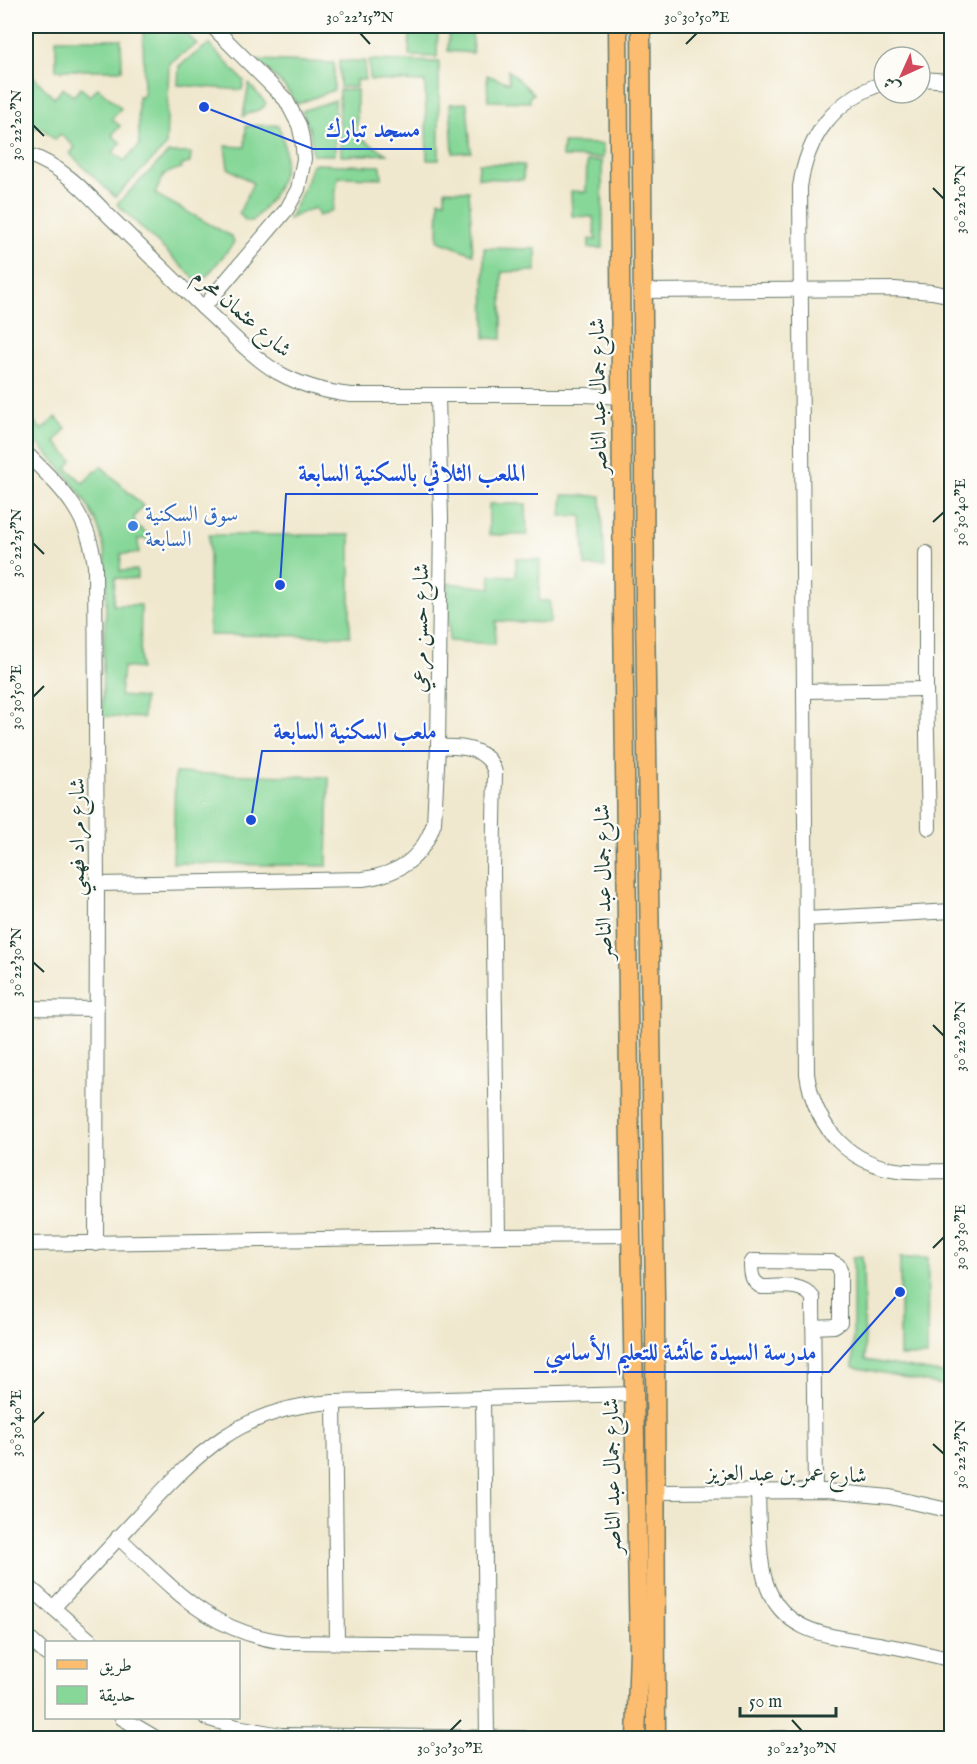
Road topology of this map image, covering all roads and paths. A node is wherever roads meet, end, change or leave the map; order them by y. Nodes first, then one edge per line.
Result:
1 (212, 26) edge
2 (618, 26) edge
3 (641, 26) edge
4 (932, 80) edge
5 (951, 81) edge
6 (872, 88) edge
7 (26, 154) edge
8 (800, 290) junction
9 (642, 291) junction
10 (951, 297) edge
11 (203, 308) junction
12 (438, 395) junction
13 (621, 397) junction
14 (26, 453) edge
15 (926, 553) dead end
16 (623, 610) junction
17 (645, 611) junction
18 (926, 689) junction
19 (804, 691) junction
20 (438, 747) junction
21 (929, 828) dead end
22 (97, 884) junction
23 (951, 911) edge
24 (806, 919) junction
25 (26, 1008) edge
26 (96, 1009) junction
27 (951, 1171) edge
28 (631, 1235) junction
29 (498, 1236) junction
30 (26, 1244) edge
31 (96, 1244) junction
32 (813, 1327) junction
33 (634, 1394) junction
34 (483, 1398) junction
35 (334, 1401) junction
36 (816, 1491) junction
37 (656, 1492) junction
38 (758, 1492) junction
39 (951, 1511) edge
40 (118, 1537) junction
41 (26, 1584) edge
42 (52, 1608) junction
43 (26, 1636) edge
44 (91, 1641) edge
45 (337, 1642) junction
46 (485, 1644) junction
47 (45, 1653) edge
48 (951, 1660) edge
49 (124, 1719) edge
50 (209, 1719) edge
51 (156, 1738) edge
52 (487, 1738) edge
53 (524, 1738) edge
54 (636, 1738) edge
55 (656, 1738) edge
56 (773, 1738) edge
57 (818, 1738) edge

1 - 11 street
2 - 13 main road, شارع جمال عبد الناصر
3 - 9 main road, شارع جمال عبد الناصر
4 - 5 street
6 - 8 street
7 - 11 street, شارع عثمان محرم
8 - 9 street
8 - 10 street
8 - 19 street
9 - 17 main road, شارع جمال عبد الناصر
11 - 12 street, شارع عثمان محرم
12 - 13 street, شارع عثمان محرم
12 - 20 street, شارع حسن مرعي
13 - 16 main road, شارع جمال عبد الناصر
14 - 22 street, شارع مراد فهمي
15 - 18 street
16 - 17 main road
16 - 28 main road, شارع جمال عبد الناصر
17 - 37 main road, شارع جمال عبد الناصر
18 - 19 street
18 - 21 street
19 - 24 street
20 - 22 street, شارع حسن مرعي
20 - 29 street
22 - 26 street, شارع مراد فهمي
23 - 24 street
24 - 27 street
25 - 26 street
26 - 31 street, شارع مراد فهمي
28 - 29 street
28 - 33 main road, شارع جمال عبد الناصر
29 - 31 street
30 - 31 street
32 - 32 street
32 - 36 street
33 - 34 street
33 - 54 main road, شارع جمال عبد الناصر
34 - 35 street
34 - 46 street
35 - 40 street
35 - 45 street
36 - 38 street, شارع عمر بن عبد العزيز
36 - 39 street, شارع عمر بن عبد العزيز
37 - 38 street, شارع عمر بن عبد العزيز
37 - 55 main road, شارع جمال عبد الناصر
38 - 48 street
40 - 42 street
40 - 45 street
41 - 42 street
42 - 44 street
43 - 47 street
45 - 46 street
46 - 52 street
49 - 51 street
50 - 52 street
52 - 53 street
56 - 57 street

